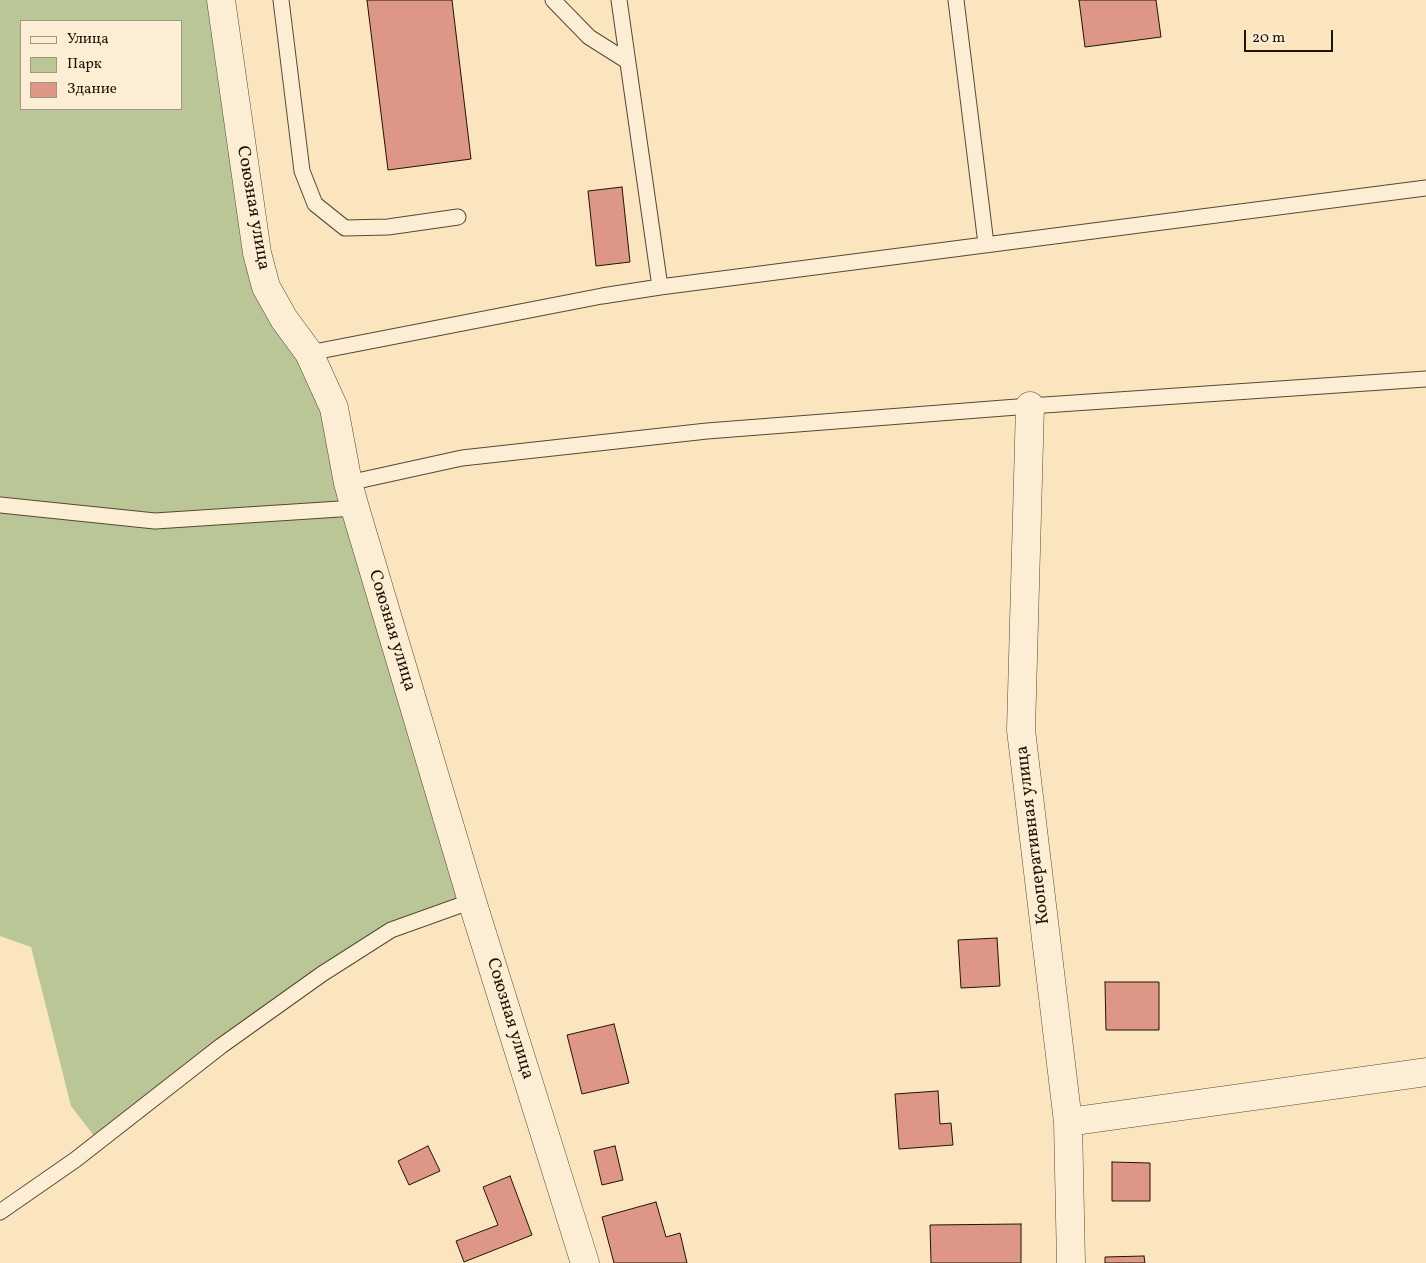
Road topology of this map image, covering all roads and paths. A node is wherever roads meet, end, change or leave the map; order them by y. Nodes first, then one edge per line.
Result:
1 (221, 0) edge
2 (281, 0) edge
3 (553, 0) edge
4 (619, 0) edge
5 (956, 0) edge
6 (627, 61) junction
7 (1426, 188) edge
8 (458, 217) dead end
9 (986, 244) junction
10 (660, 287) junction
11 (309, 353) junction
12 (1426, 379) edge
13 (1030, 406) junction
14 (351, 496) junction
15 (0, 505) edge
16 (472, 902) junction
17 (1426, 1072) edge
18 (1068, 1122) junction
19 (0, 1212) edge
20 (585, 1263) edge
21 (1071, 1263) edge

1 - 11 street, Союзная улица
2 - 8 lane
3 - 6 lane
4 - 6 lane
5 - 9 lane
6 - 10 lane
7 - 9 lane
9 - 10 lane
10 - 11 lane
11 - 14 street, Союзная улица
12 - 13 lane
13 - 14 lane
13 - 18 street, Кооперативная улица
14 - 15 lane
14 - 16 street, Союзная улица
16 - 19 lane
16 - 20 street, Союзная улица
17 - 18 street
18 - 21 street, Кооперативная улица

